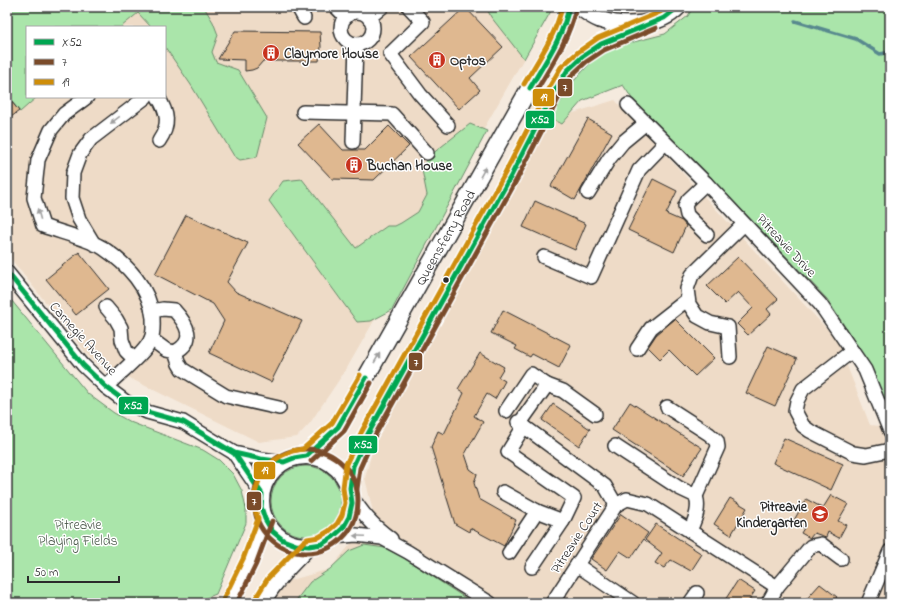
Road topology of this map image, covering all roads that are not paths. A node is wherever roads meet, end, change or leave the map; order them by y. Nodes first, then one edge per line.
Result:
1 (336, 7) edge
2 (382, 7) edge
3 (409, 7) edge
4 (568, 7) edge
5 (580, 7) edge
6 (678, 7) edge
7 (346, 17) junction
8 (369, 18) junction
9 (652, 22) junction
10 (356, 44) junction
11 (86, 98) edge
12 (145, 98) edge
13 (159, 98) edge
14 (628, 105) dead end
15 (303, 112) dead end
16 (354, 114) junction
17 (646, 123) junction
18 (448, 125) dead end
19 (159, 141) dead end
20 (353, 142) dead end
21 (665, 143) junction
22 (427, 153) dead end
23 (706, 183) junction
24 (588, 192) dead end
25 (79, 219) junction
26 (744, 224) junction
27 (58, 232) junction
28 (707, 235) dead end
29 (94, 244) junction
30 (544, 258) dead end
31 (7, 272) edge
32 (688, 299) junction
33 (106, 307) dead end
34 (152, 311) junction
35 (152, 338) junction
36 (637, 350) dead end
37 (852, 351) junction
38 (175, 352) junction
39 (730, 357) dead end
40 (134, 360) junction
41 (548, 385) junction
42 (106, 387) junction
43 (667, 407) dead end
44 (279, 408) dead end
45 (506, 411) dead end
46 (595, 414) dead end
47 (521, 424) junction
48 (890, 430) edge
49 (615, 446) dead end
50 (890, 450) edge
51 (234, 453) junction
52 (306, 456) junction
53 (284, 462) junction
54 (350, 491) junction
55 (502, 492) dead end
56 (262, 494) junction
57 (696, 496) junction
58 (616, 505) junction
59 (537, 510) junction
60 (265, 519) junction
61 (563, 521) junction
62 (690, 531) junction
63 (334, 537) junction
64 (310, 546) junction
65 (890, 551) edge
66 (408, 552) junction
67 (509, 553) dead end
68 (841, 559) dead end
69 (577, 565) junction
70 (532, 567) dead end
71 (778, 587) junction
72 (869, 602) edge
73 (229, 603) edge
74 (261, 603) edge
75 (490, 603) edge
76 (552, 603) edge
77 (634, 603) edge
78 (768, 603) edge

1 - 7 street
2 - 8 street
3 - 18 street
52 -> 4 main road, Queensferry Road
5 - 9 main road
6 - 9 main road, Queensferry Road
7 - 8 street
7 - 10 street
8 - 10 street
9 - 54 main road, Queensferry Road
10 - 16 street
27 -> 11 street
12 -> 25 street
13 - 19 street
14 - 17 street, Pitreavie Drive
15 - 16 street
16 - 20 street
16 - 22 street
17 - 21 street, Pitreavie Drive
17 - 24 street
21 - 23 street, Pitreavie Drive
21 - 30 street
23 - 26 street, Pitreavie Drive
23 - 28 street
25 - 27 street
25 - 29 street
26 - 32 street
26 - 37 street, Pitreavie Drive
27 - 29 street
29 - 34 street
31 - 42 street, Carnegie Avenue
32 - 36 street
32 - 39 street
33 - 40 street
34 - 35 street
34 - 38 street
35 - 38 street
35 - 40 street
37 - 48 street, Pitreavie Drive
37 - 50 street
38 - 44 street
40 - 42 street
41 - 45 street
41 - 46 street
41 - 47 street
42 - 51 street, Carnegie Avenue
43 - 57 street
47 - 58 street
47 - 61 street
49 - 57 street
51 - 53 street
51 - 56 street
52 - 53 main road
52 - 54 main road
53 - 56 main road
54 - 63 main road
54 - 66 street
55 - 59 street
56 - 60 main road
57 - 62 street
58 - 62 street, Pitreavie Court
58 - 69 street, Pitreavie Court
59 - 61 street
59 - 67 street
60 - 64 main road
60 - 73 main road
61 - 70 street
62 - 71 street, Pitreavie Court
63 - 64 main road
66 -> 63 street
64 - 74 main road
65 - 72 street
66 - 75 street
68 - 71 street
69 - 76 street, Pitreavie Court
69 - 77 street
71 - 78 street

